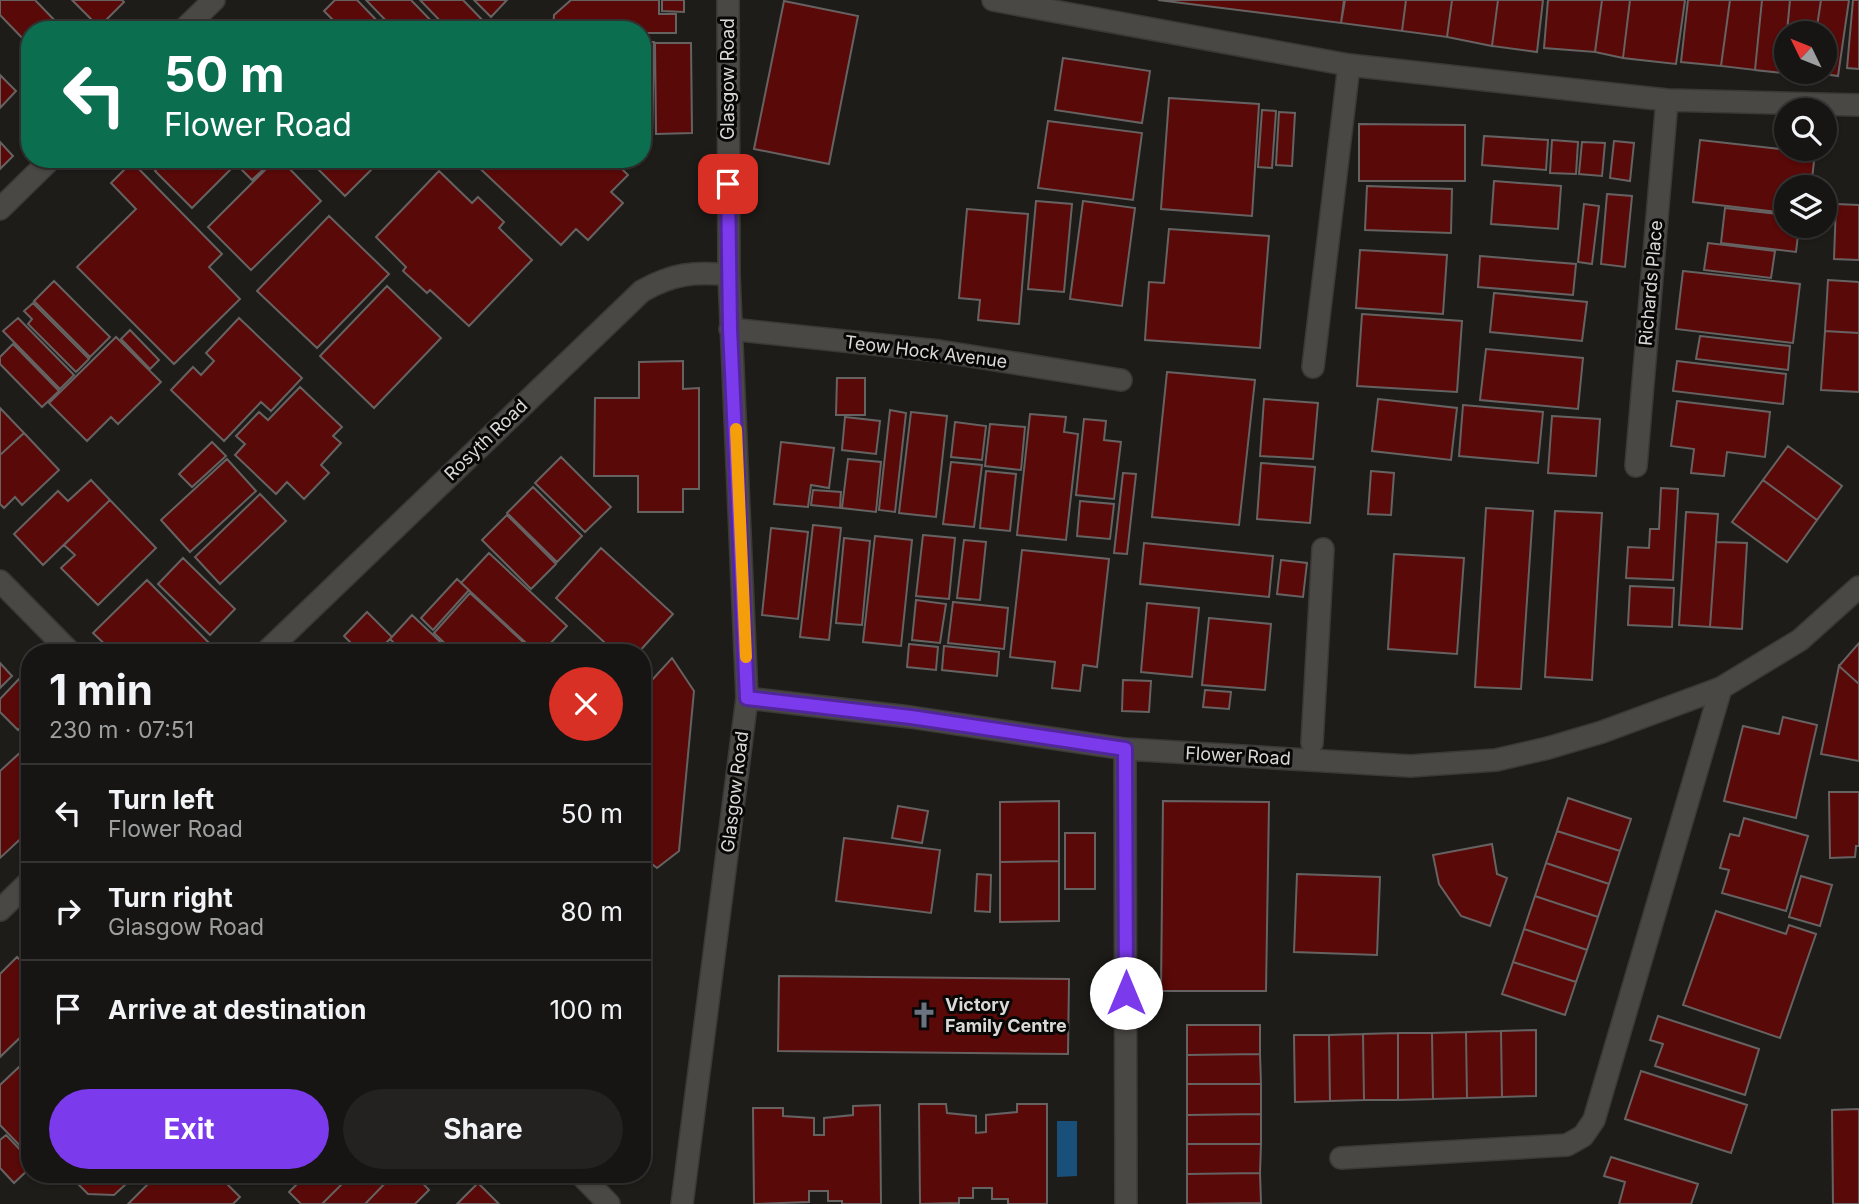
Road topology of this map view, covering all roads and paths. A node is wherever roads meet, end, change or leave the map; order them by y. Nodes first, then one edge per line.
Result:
1 (214, 0) edge
2 (728, 0) edge
3 (993, 0) edge
4 (192, 21) edge
5 (1349, 65) junction
6 (1667, 100) junction
7 (1859, 104) edge
8 (42, 168) edge
9 (0, 209) edge
10 (729, 275) junction
11 (730, 329) junction
12 (1313, 367) dead end
13 (1121, 380) dead end
14 (1636, 466) dead end
15 (1323, 549) dead end
16 (0, 581) edge
17 (1859, 587) edge
18 (62, 644) edge
19 (274, 644) edge
20 (1721, 688) junction
21 (747, 698) junction
22 (1312, 743) dead end
23 (1125, 749) junction
24 (21, 890) edge
25 (0, 910) edge
26 (1341, 1158) dead end
27 (589, 1183) edge
28 (609, 1204) edge
29 (682, 1204) edge
30 (1126, 1204) edge

1 - 4 street
2 - 10 street, Glasgow Road
3 - 5 street
5 - 6 street
5 - 12 street
6 - 7 street
6 - 14 street, Richards Place
8 - 9 street
10 - 11 street, Glasgow Road
10 - 19 street, Rosyth Road
11 - 13 street, Teow Hock Avenue
11 - 21 street, Glasgow Road
15 - 22 street
16 - 18 street
17 - 20 street, Flower Road
20 - 23 street, Flower Road
20 - 26 street
21 - 23 street, Flower Road
21 - 29 street, Glasgow Road
23 - 30 street
24 - 25 street
27 - 28 street

